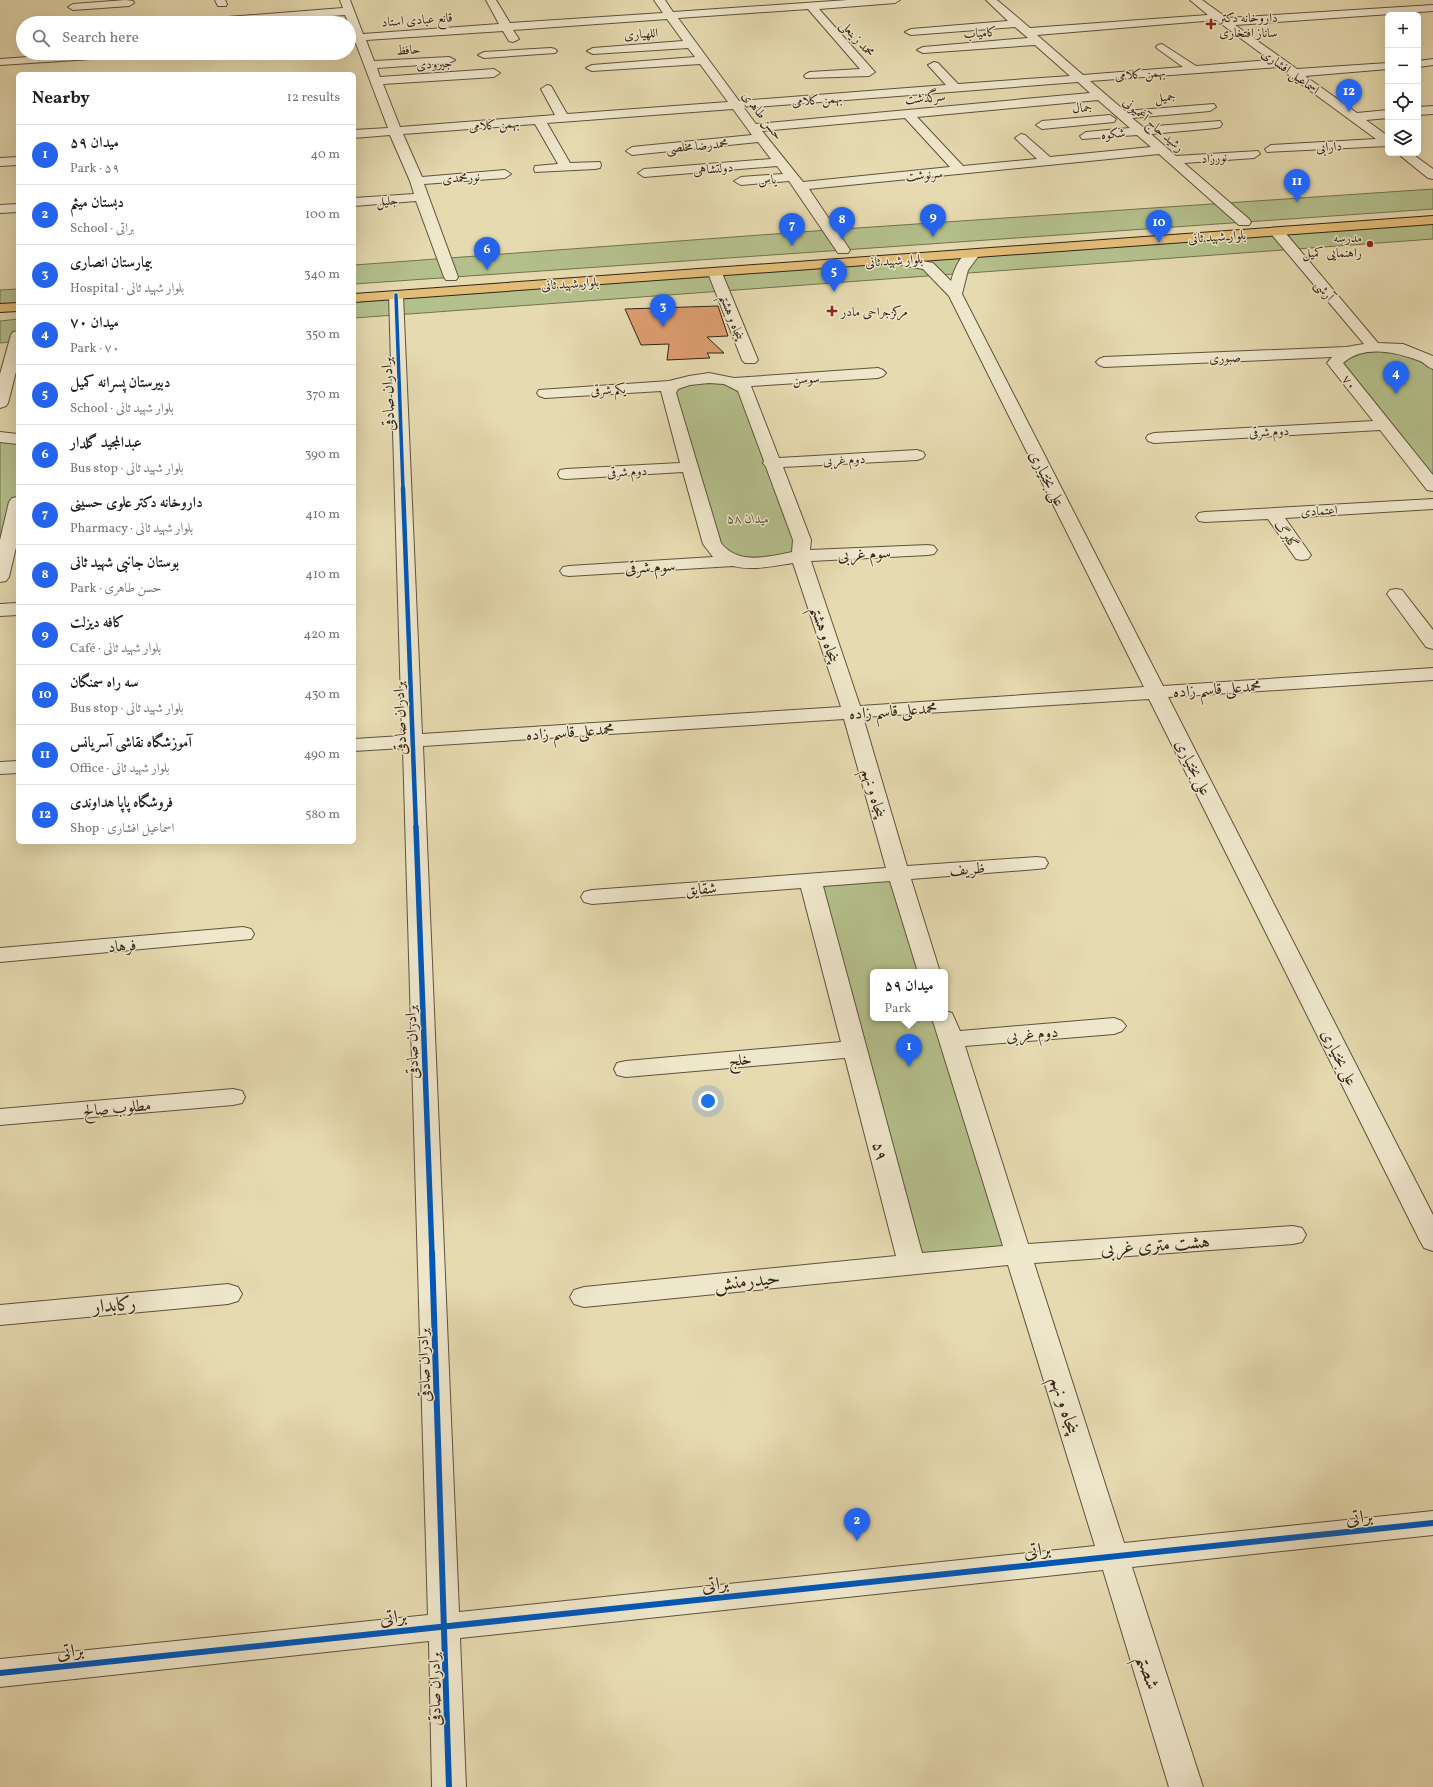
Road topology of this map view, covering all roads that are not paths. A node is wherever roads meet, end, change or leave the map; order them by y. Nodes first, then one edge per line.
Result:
1 (491, 0) edge
2 (659, 0) edge
3 (754, 0) edge
4 (895, 0) edge
5 (991, 0) edge
6 (1195, 0) edge
7 (129, 3) dead end
8 (347, 6) edge
9 (811, 6) junction
10 (73, 7) edge
11 (1433, 8) edge
12 (762, 9) junction
13 (254, 16) edge
14 (349, 16) edge
15 (670, 16) junction
16 (1221, 19) junction
17 (1018, 23) junction
18 (506, 27) junction
19 (911, 32) dead end
20 (1028, 32) junction
21 (356, 38) edge
22 (1038, 41) junction
23 (356, 42) edge
24 (691, 44) junction
25 (1162, 47) dead end
26 (923, 50) dead end
27 (551, 51) dead end
28 (593, 51) dead end
29 (522, 52) junction
30 (484, 55) dead end
31 (65, 60) edge
32 (449, 60) dead end
33 (702, 60) junction
34 (0, 62) edge
35 (1280, 62) junction
36 (1433, 62) edge
37 (1421, 64) edge
38 (934, 65) dead end
39 (1385, 66) edge
40 (592, 68) dead end
41 (1193, 69) junction
42 (494, 73) dead end
43 (1295, 73) junction
44 (373, 74) junction
45 (361, 76) dead end
46 (810, 76) dead end
47 (1080, 78) junction
48 (955, 88) junction
49 (547, 89) dead end
50 (888, 93) junction
51 (1101, 96) junction
52 (736, 105) junction
53 (1210, 107) dead end
54 (1433, 110) edge
55 (905, 111) junction
56 (1421, 111) edge
57 (1385, 114) edge
58 (1124, 117) junction
59 (1354, 117) junction
60 (563, 118) junction
61 (539, 120) junction
62 (1216, 124) dead end
63 (1042, 125) dead end
64 (753, 128) junction
65 (395, 131) junction
66 (1140, 131) junction
67 (356, 134) edge
68 (1086, 136) dead end
69 (762, 138) junction
70 (1021, 138) dead end
71 (1385, 140) edge
72 (1385, 142) edge
73 (1271, 149) dead end
74 (1162, 150) junction
75 (632, 151) dead end
76 (572, 152) dead end
77 (558, 154) junction
78 (1254, 154) dead end
79 (544, 155) dead end
80 (1407, 156) edge
81 (16, 160) edge
82 (1173, 160) junction
83 (0, 162) edge
84 (781, 162) junction
85 (1048, 162) junction
86 (595, 165) dead end
87 (566, 167) junction
88 (540, 169) dead end
89 (960, 170) junction
90 (644, 173) dead end
91 (505, 174) dead end
92 (1433, 175) edge
93 (416, 181) junction
94 (741, 181) dead end
95 (796, 182) junction
96 (421, 197) junction
97 (356, 202) edge
98 (16, 208) edge
99 (0, 209) edge
100 (1433, 209) edge
101 (1433, 220) edge
102 (1244, 222) junction
103 (1277, 232) junction
104 (859, 249) dead end
105 (843, 250) junction
106 (827, 251) dead end
107 (897, 253) junction
108 (973, 254) junction
109 (852, 263) junction
110 (715, 273) junction
111 (467, 276) dead end
112 (451, 277) junction
113 (436, 278) dead end
114 (955, 294) junction
115 (396, 295) junction
116 (356, 298) edge
117 (16, 307) edge
118 (0, 308) edge
119 (16, 319) edge
120 (0, 320) edge
121 (16, 343) edge
122 (1374, 347) junction
123 (1433, 347) edge
124 (1403, 349) junction
125 (1346, 352) junction
126 (750, 360) dead end
127 (1104, 362) dead end
128 (1433, 364) edge
129 (878, 373) dead end
130 (735, 382) junction
131 (671, 386) junction
132 (545, 393) dead end
133 (0, 403) edge
134 (1383, 425) junction
135 (0, 437) edge
136 (1154, 438) dead end
137 (16, 440) edge
138 (916, 455) dead end
139 (771, 463) junction
140 (688, 467) junction
141 (566, 474) dead end
142 (1433, 486) edge
143 (1433, 504) edge
144 (1272, 513) junction
145 (1204, 517) dead end
146 (16, 518) edge
147 (928, 550) dead end
148 (1302, 555) dead end
149 (800, 556) junction
150 (730, 561) junction
151 (569, 571) dead end
152 (0, 577) edge
153 (1396, 594) dead end
154 (16, 609) edge
155 (0, 610) edge
156 (1433, 643) edge
157 (1433, 674) edge
158 (1156, 692) junction
159 (852, 712) junction
160 (413, 741) junction
161 (356, 745) edge
162 (16, 767) edge
163 (0, 768) edge
164 (1037, 863) dead end
165 (898, 873) junction
166 (810, 880) junction
167 (592, 897) dead end
168 (243, 934) dead end
169 (0, 955) edge
170 (928, 969) edge
171 (1114, 1026) dead end
172 (947, 1029) edge
173 (854, 1049) junction
174 (626, 1068) dead end
175 (233, 1097) dead end
176 (0, 1116) edge
177 (1293, 1235) dead end
178 (1433, 1241) edge
179 (1018, 1254) junction
180 (911, 1263) junction
181 (228, 1294) dead end
182 (584, 1296) dead end
183 (0, 1315) edge
184 (1433, 1523) edge
185 (1113, 1556) junction
186 (445, 1626) junction
187 (0, 1673) edge
188 (449, 1787) edge
189 (1186, 1787) edge

1 - 18 street
2 - 15 street, حسن طاهری
3 - 12 street
4 - 9 street, قانع عبادی استاد
5 - 17 street, رشید حاج آغمیونی
6 - 16 street, اسماعیل افشاری
7 - 10 street
8 - 13 street
8 - 14 street
9 - 12 street, قانع عبادی استاد
9 - 46 street, محمد زینعلی
11 - 16 street
12 - 15 street, قانع عبادی استاد
15 - 18 street, قانع عبادی استاد
15 - 24 street, حسن طاهری
16 - 20 street
16 - 35 street, اسماعیل افشاری
17 - 19 street
17 - 20 street, رشید حاج آغمیونی
18 - 21 street, قانع عبادی استاد
18 - 29 street
20 - 22 street, رشید حاج آغمیونی
22 - 26 street, کامیاب
22 - 47 street, رشید حاج آغمیونی
23 - 44 street
24 - 28 street, اللهیاری
24 - 33 street, حسن طاهری
25 - 41 street
27 - 29 street
29 - 30 street
31 - 34 street
32 - 44 street, حافظ
33 - 40 street
33 - 52 street, حسن طاهری
35 - 41 street, بهمن کلامی
35 - 43 street, اسماعیل افشاری
36 - 37 street
38 - 48 street
39 - 43 street
41 - 47 street, بهمن کلامی
42 - 44 street, جیرودی
43 - 59 street, اسماعیل افشاری
44 - 45 street
44 - 65 street
47 - 48 street, بهمن کلامی
47 - 51 street, رشید حاج آغمیونی
48 - 50 street, بهمن کلامی
49 - 60 street
50 - 52 street, بهمن کلامی
50 - 55 street
51 - 55 street, سرگذشت
51 - 58 street, رشید حاج آغمیونی
52 - 60 street, بهمن کلامی
52 - 64 street, حسن طاهری
53 - 58 street, جمیل
54 - 56 street
55 - 64 street, سرگذشت
55 - 89 street
57 - 59 street
58 - 63 street, جمال
58 - 66 street, رشید حاج آغمیونی
59 - 71 street, اسماعیل افشاری
60 - 61 street, بهمن کلامی
61 - 65 street, بهمن کلامی
61 - 77 street
62 - 66 street, شکوه
64 - 69 street, حسن طاهری
65 - 67 street, بهمن کلامی
65 - 93 street
66 - 68 street, شکوه
66 - 74 street, رشید حاج آغمیونی
69 - 75 street, محمدرضا مخلصی
69 - 84 street, حسن طاهری
70 - 85 street
72 - 73 street, دارابی
74 - 82 street, رشید حاج آغمیونی
74 - 85 street, سرنوشت
76 - 77 street
77 - 79 street
77 - 87 street
78 - 82 street, نورزاد
80 - 92 street
81 - 83 street
82 - 102 street, رشید حاج آغمیونی
84 - 90 street, دولتشاهی
84 - 95 street, حسن طاهری
85 - 89 street, سرنوشت
86 - 87 street
87 - 88 street
89 - 95 street, سرنوشت
91 - 93 street, نورمحمدی
93 - 96 street
94 - 95 street, یاس
95 - 105 street, حسن طاهری
96 - 97 street, جلیل
96 - 112 street
98 - 99 street
100 - 102 main road, بلوار شهید ثانی
101 - 103 main road, بلوار شهید ثانی
102 - 107 main road, بلوار شهید ثانی
103 - 108 main road, بلوار شهید ثانی
103 - 122 street, آرشی
104 - 105 main road, بلوار شهید ثانی
105 - 106 main road, بلوار شهید ثانی
105 - 109 main road
107 - 108 main road, بلوار شهید ثانی
107 - 109 main road, بلوار شهید ثانی
107 - 114 street, علی بختیاری
108 - 114 street
109 - 110 main road, بلوار شهید ثانی
110 - 115 main road, بلوار شهید ثانی
110 - 126 street, پنجاه و هشتم
111 - 112 main road
112 - 113 main road
114 - 158 street, علی بختیاری
115 - 116 main road, بلوار شهید ثانی
115 - 160 street, برادران صادقی
117 - 118 main road
119 - 120 main road
121 - 133 street
122 - 124 street, ۷۰
122 - 125 street, ۷۰
123 - 124 street
124 - 128 street, ۷۰
125 - 127 street, صبوری
125 - 134 street, ۷۰
129 - 130 street, سوسن
130 - 131 street
130 - 139 street
131 - 132 street, یکم شرقی
131 - 140 street
134 - 136 street, دوم شرقی
134 - 142 street, ۷۰
135 - 137 street
138 - 139 street, دوم غربی
139 - 149 street
140 - 141 street, دوم شرقی
140 - 150 street
143 - 144 street, اعتمادی
144 - 145 street, اعتمادی
144 - 148 street, گلبرگ
146 - 152 street
147 - 149 street, سوم غربی
149 - 150 street
149 - 159 street, پنجاه و هشتم
150 - 151 street, سوم شرقی
153 - 156 street
154 - 155 street
157 - 158 street, محمدعلی قاسم زاده
158 - 159 street, محمدعلی قاسم زاده
158 - 178 street, علی بختیاری
159 - 160 street, محمدعلی قاسم زاده
159 - 165 street, پنجاه و نهم
160 - 161 street, محمدعلی قاسم زاده
160 - 186 street, برادران صادقی
162 - 163 street
164 - 165 street, ظریف
165 - 166 street
165 - 170 street
166 - 167 street, شقایق
166 - 173 street, ۵۹
168 - 169 street, فرهاد
171 - 172 street, دوم غربی
172 - 179 street
173 - 174 street, خلج
173 - 180 street, ۵۹
175 - 176 street, مطلوب صالح
177 - 179 street, هشت متری غربی
179 - 180 street
179 - 185 street, پنجاه و نهم
180 - 182 street, حیدرمنش
181 - 183 street, رکابدار
184 - 185 street, براتی
185 - 186 street, براتی
185 - 189 street, شصتم
186 - 187 street, براتی
186 - 188 street, برادران صادقی

